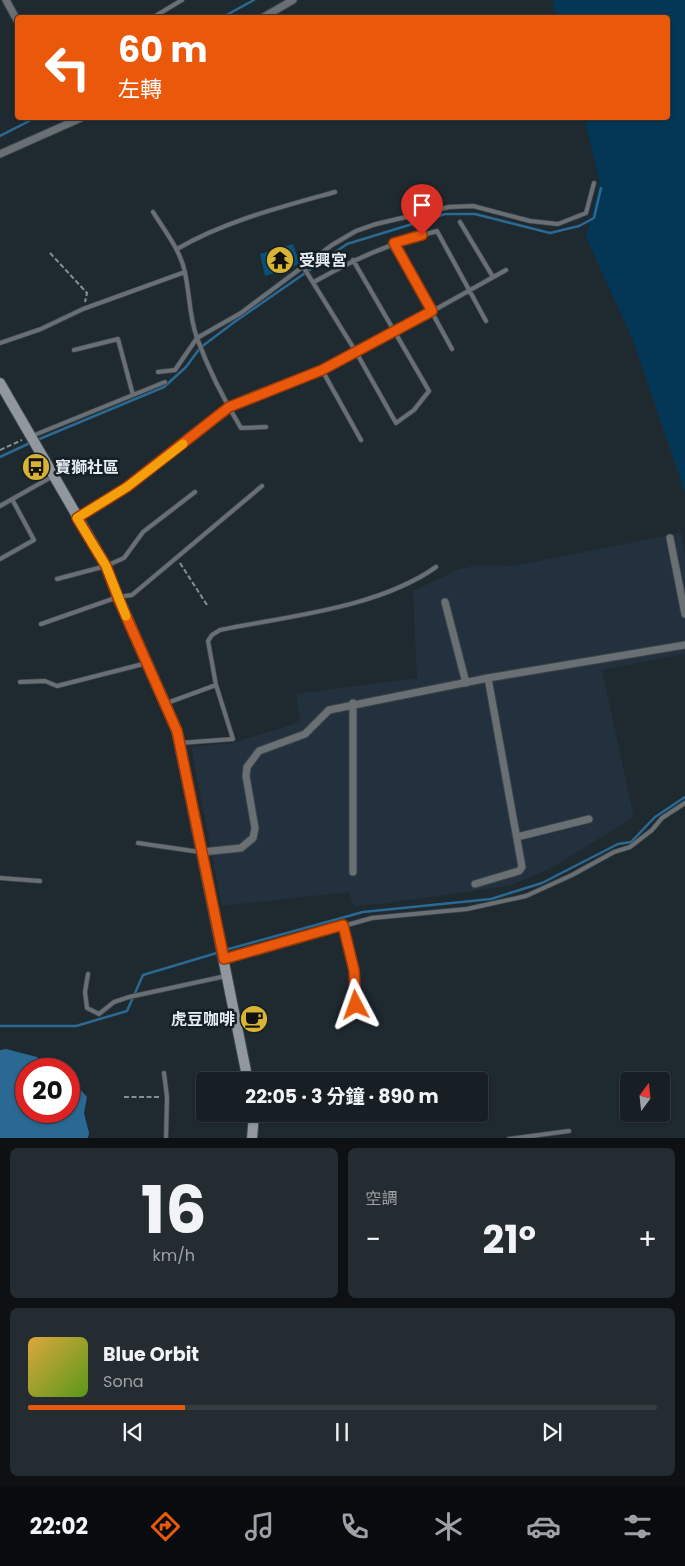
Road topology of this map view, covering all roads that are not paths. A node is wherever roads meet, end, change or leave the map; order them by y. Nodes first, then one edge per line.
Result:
1 (6, 0) edge
2 (182, 0) edge
3 (294, 0) edge
4 (157, 15) edge
5 (267, 15) edge
6 (15, 16) edge
7 (66, 120) edge
8 (78, 120) edge
9 (69, 125) junction
10 (0, 154) edge
11 (594, 183) dead end
12 (335, 192) dead end
13 (153, 212) dead end
14 (460, 222) dead end
15 (394, 243) junction
16 (176, 249) junction
17 (353, 260) junction
18 (304, 268) junction
19 (506, 270) dead end
20 (185, 272) junction
21 (493, 277) junction
22 (314, 282) junction
23 (471, 290) junction
24 (432, 311) junction
25 (486, 321) dead end
26 (395, 332) junction
27 (197, 338) junction
28 (0, 343) edge
29 (452, 349) dead end
30 (74, 350) dead end
31 (356, 352) junction
32 (322, 370) junction
33 (158, 372) dead end
34 (165, 382) dead end
35 (0, 383) edge
36 (133, 394) junction
37 (3, 396) edge
38 (229, 407) junction
39 (266, 427) dead end
40 (32, 436) junction
41 (361, 440) dead end
42 (54, 476) junction
43 (262, 486) dead end
44 (195, 492) dead end
45 (12, 499) junction
46 (0, 506) edge
47 (77, 518) junction
48 (670, 538) dead end
49 (0, 559) edge
50 (106, 566) junction
51 (436, 567) dead end
52 (57, 579) dead end
53 (118, 598) junction
54 (445, 602) dead end
55 (685, 614) edge
56 (41, 624) dead end
57 (685, 645) edge
58 (147, 663) junction
59 (488, 678) junction
60 (20, 682) dead end
61 (466, 683) junction
62 (216, 685) junction
63 (353, 703) junction
64 (165, 704) junction
65 (180, 743) junction
66 (685, 803) edge
67 (590, 819) dead end
68 (518, 837) junction
69 (138, 843) dead end
70 (202, 852) junction
71 (353, 872) dead end
72 (0, 878) edge
73 (40, 881) dead end
74 (475, 884) dead end
75 (343, 925) junction
76 (224, 959) junction
77 (88, 974) dead end
78 (227, 976) junction
79 (356, 1005) dead end
80 (246, 1072) edge
81 (164, 1073) dead end
82 (253, 1122) edge
83 (569, 1131) dead end
84 (166, 1138) edge
85 (252, 1138) edge
86 (509, 1138) edge

1 - 6 street
2 - 4 lane
3 - 5 street
7 - 9 street
8 - 9 street
9 - 10 street
11 - 18 lane
12 - 16 lane
13 - 16 lane
14 - 21 lane
15 - 17 lane
15 - 23 lane
15 - 24 lane
16 - 20 lane
17 - 22 lane
17 - 26 lane
18 - 22 lane
18 - 27 lane
19 - 21 lane
20 - 27 lane
20 - 28 lane
21 - 23 lane
22 - 31 lane
23 - 24 lane
23 - 25 lane
24 - 26 lane
24 - 29 lane
26 - 31 lane
26 - 31 lane
27 - 33 lane
27 - 38 lane
30 - 36 lane
31 - 32 lane
32 - 38 lane
32 - 41 lane
34 - 36 lane
35 - 37 main road
36 - 40 lane
37 - 40 main road
38 - 39 lane
38 - 47 lane
40 - 42 main road
42 - 45 lane
42 - 47 main road
43 - 53 lane
44 - 50 lane
45 - 46 lane
45 - 49 lane
47 - 50 main road
48 - 55 street
50 - 52 lane
50 - 53 main road
51 - 62 lane
53 - 56 lane
53 - 58 main road
54 - 61 street
57 - 59 street
58 - 60 lane
58 - 64 main road
59 - 61 street
59 - 68 street
61 - 63 street
62 - 64 lane
62 - 65 lane
63 - 70 street
63 - 71 street
64 - 65 main road
65 - 70 main road
66 - 75 lane
67 - 68 street
68 - 74 street
69 - 70 lane
70 - 76 main road
72 - 73 lane
75 - 76 lane
75 - 79 lane
76 - 78 main road
77 - 78 lane
78 - 80 main road
81 - 84 lane
82 - 85 main road
83 - 86 lane

